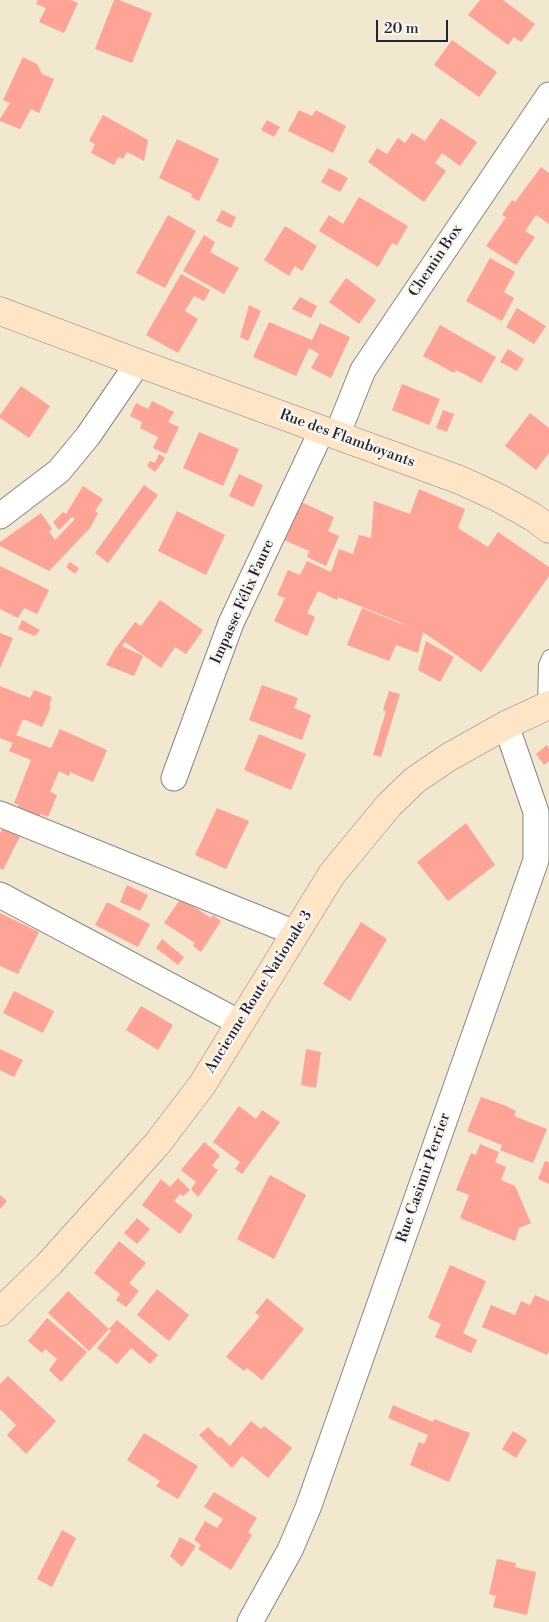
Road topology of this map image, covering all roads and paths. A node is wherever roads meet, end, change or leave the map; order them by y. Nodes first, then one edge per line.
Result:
1 (549, 95) edge
2 (0, 311) edge
3 (138, 363) junction
4 (329, 432) junction
5 (0, 516) edge
6 (549, 529) edge
7 (549, 656) edge
8 (548, 707) edge
9 (506, 725) junction
10 (174, 778) dead end
11 (0, 814) edge
12 (0, 895) edge
13 (295, 933) junction
14 (240, 1023) junction
15 (0, 1312) edge
16 (250, 1622) edge

1 - 4 street, Chemin Box
2 - 3 main road, Rue des Flamboyants
3 - 4 main road, Rue des Flamboyants
3 - 5 street
4 - 6 main road, Rue des Flamboyants
4 - 10 street, Impasse Félix Faure
7 - 8 lane
8 - 9 main road, Ancienne Route Nationale 3
9 - 13 main road, Ancienne Route Nationale 3
9 - 16 street, Rue Casimir Perrier
11 - 13 street
12 - 14 street
13 - 14 main road, Ancienne Route Nationale 3
14 - 15 main road, Ancienne Route Nationale 3

